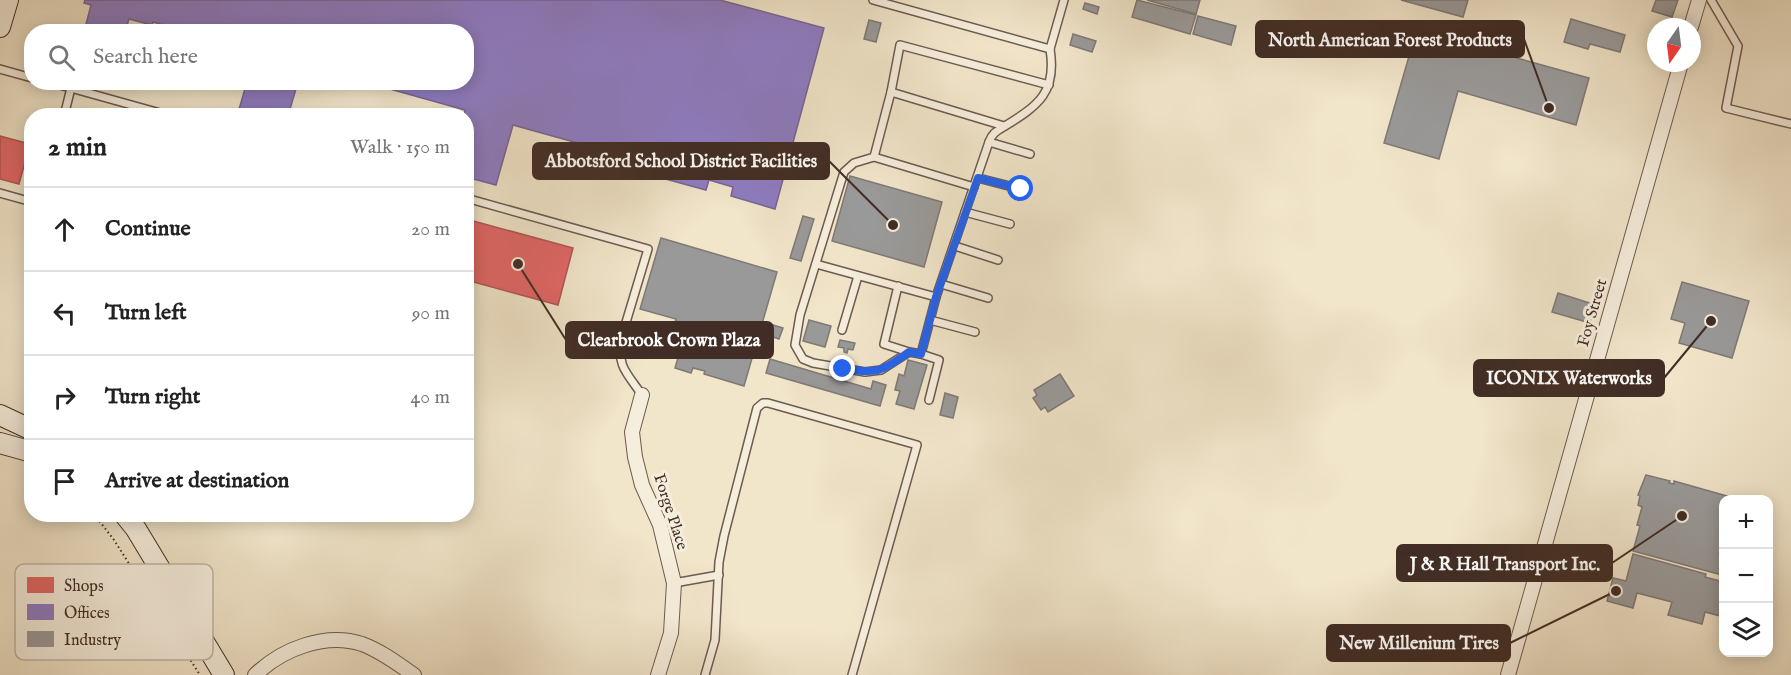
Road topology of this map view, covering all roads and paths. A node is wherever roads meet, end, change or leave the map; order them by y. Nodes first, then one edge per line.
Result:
1 (8, 0) edge
2 (873, 0) edge
3 (1064, 0) edge
4 (1699, 0) edge
5 (1711, 0) edge
6 (1694, 18) edge
7 (0, 27) edge
8 (1050, 49) junction
9 (0, 69) edge
10 (1678, 72) edge
11 (24, 76) edge
12 (1049, 85) junction
13 (70, 90) edge
14 (78, 90) edge
15 (891, 92) junction
16 (66, 108) edge
17 (142, 108) edge
18 (1791, 124) edge
19 (1004, 126) junction
20 (989, 142) junction
21 (1030, 154) dead end
22 (874, 157) junction
23 (978, 178) junction
24 (974, 187) junction
25 (1021, 189) dead end
26 (0, 193) edge
27 (24, 200) edge
28 (474, 200) edge
29 (965, 212) junction
30 (1010, 224) dead end
31 (955, 246) junction
32 (998, 260) dead end
33 (816, 264) junction
34 (858, 276) junction
35 (941, 284) junction
36 (898, 286) junction
37 (936, 297) junction
38 (988, 298) dead end
39 (930, 320) junction
40 (842, 330) dead end
41 (975, 332) dead end
42 (909, 352) junction
43 (921, 354) junction
44 (642, 394) joint
45 (929, 400) dead end
46 (0, 415) edge
47 (24, 426) edge
48 (0, 430) edge
49 (24, 440) edge
50 (0, 443) edge
51 (24, 450) edge
52 (100, 522) edge
53 (130, 522) edge
54 (129, 564) edge
55 (157, 564) edge
56 (719, 575) junction
57 (674, 583) junction
58 (213, 657) edge
59 (190, 660) edge
60 (200, 675) edge
61 (224, 675) edge
62 (255, 675) edge
63 (414, 675) edge
64 (658, 675) edge
65 (705, 675) edge
66 (852, 675) edge
67 (1508, 675) edge

1 - 7 main road
2 - 8 lane
3 - 8 lane
4 - 6 street
5 - 18 lane
8 - 12 lane
9 - 11 lane
10 - 67 street, Foy Street
12 - 15 lane
12 - 19 lane
13 - 16 lane
14 - 17 lane
15 - 19 lane
15 - 22 lane
19 - 20 lane
20 - 21 lane
20 - 23 lane
22 - 24 lane
22 - 33 lane
23 - 24 lane
23 - 25 lane
24 - 29 lane
26 - 27 lane
28 - 44 lane
29 - 30 lane
29 - 31 lane
31 - 32 lane
31 - 35 lane
33 - 34 lane
33 - 42 lane
34 - 36 lane
34 - 40 lane
35 - 37 lane
35 - 38 lane
36 - 37 lane
36 - 42 lane
37 - 39 lane
39 - 41 lane
39 - 43 lane
42 - 43 lane
43 - 45 lane
44 - 57 street, Forge Place
46 - 47 main road
48 - 49 main road
50 - 51 main road
52 - 54 path
53 - 55 main road
56 - 57 lane
56 - 65 lane
56 - 66 lane
57 - 64 street, Forge Place
58 - 61 main road
59 - 60 path
62 - 63 street

